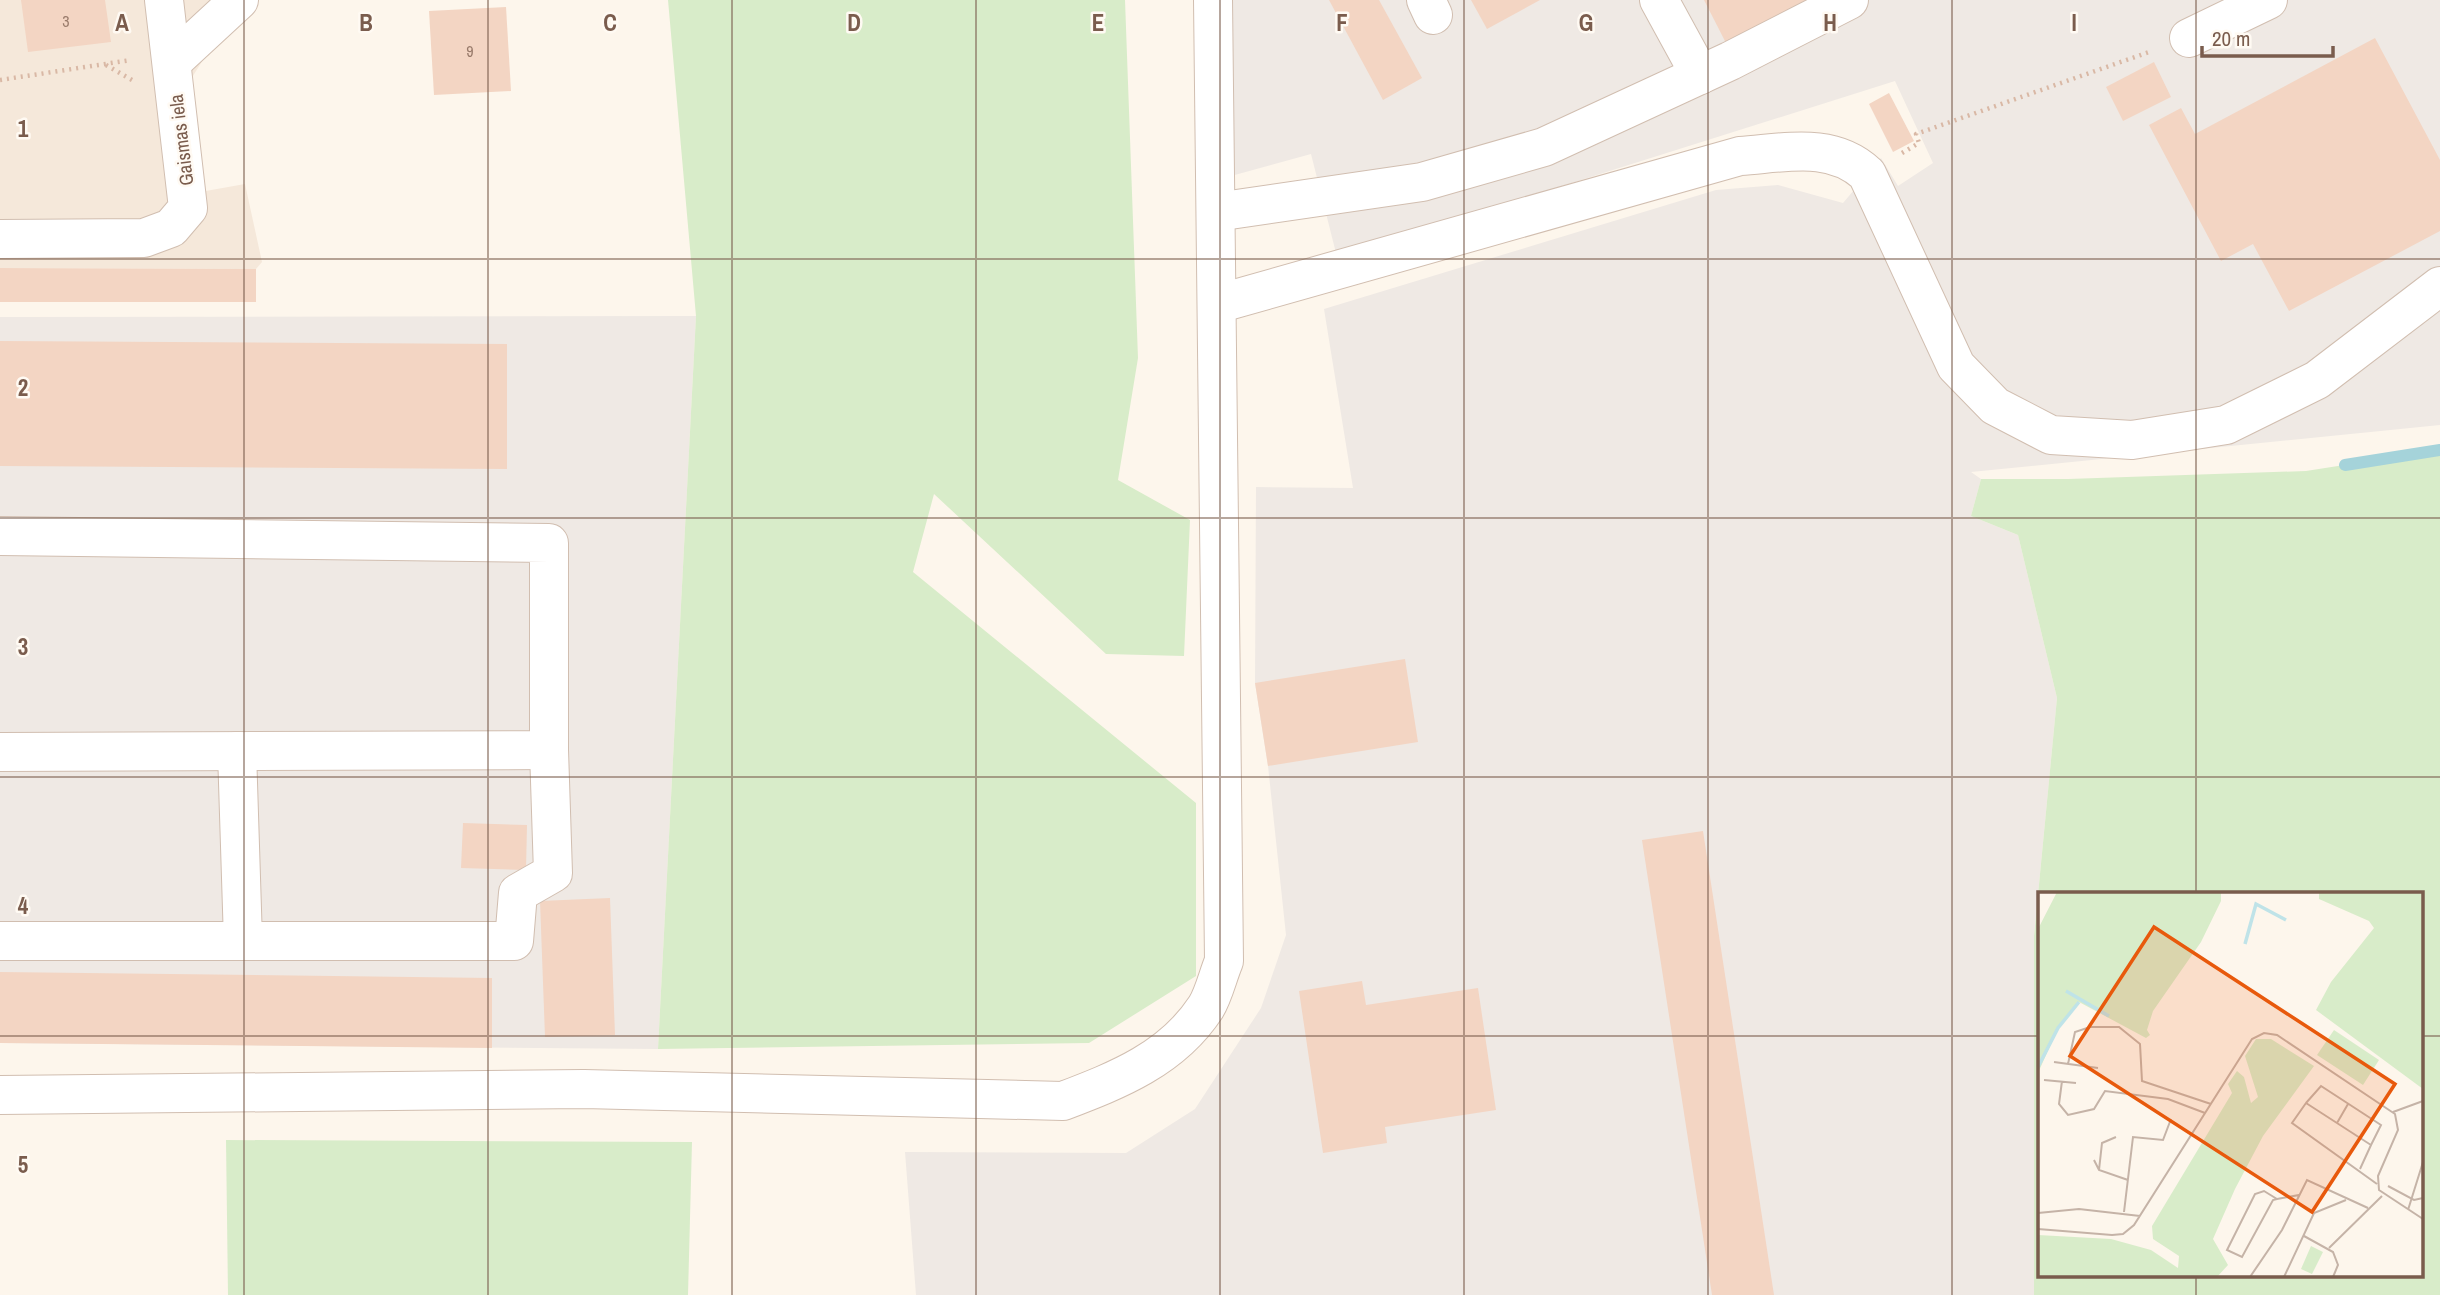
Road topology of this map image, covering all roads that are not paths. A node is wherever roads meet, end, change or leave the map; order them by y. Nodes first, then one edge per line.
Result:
1 (164, 0) edge
2 (239, 0) edge
3 (1213, 0) edge
4 (1658, 0) edge
5 (1849, 0) edge
6 (2268, 0) edge
7 (2189, 38) road end
8 (171, 58) junction
9 (1700, 75) junction
10 (1216, 212) junction
11 (0, 239) edge
12 (2440, 286) edge
13 (1217, 304) junction
14 (0, 536) edge
15 (549, 750) junction
16 (237, 751) junction
17 (0, 752) edge
18 (0, 941) edge
19 (243, 941) junction
20 (0, 1095) edge

1 - 8 street, Gaismas iela
2 - 8 street
3 - 10 street
4 - 9 street
5 - 9 street
6 - 7 street
8 - 11 street, Gaismas iela
9 - 10 street
10 - 13 street
12 - 13 street
13 - 20 street
14 - 15 street
15 - 16 street
15 - 19 street
16 - 17 street
16 - 19 street
18 - 19 street

